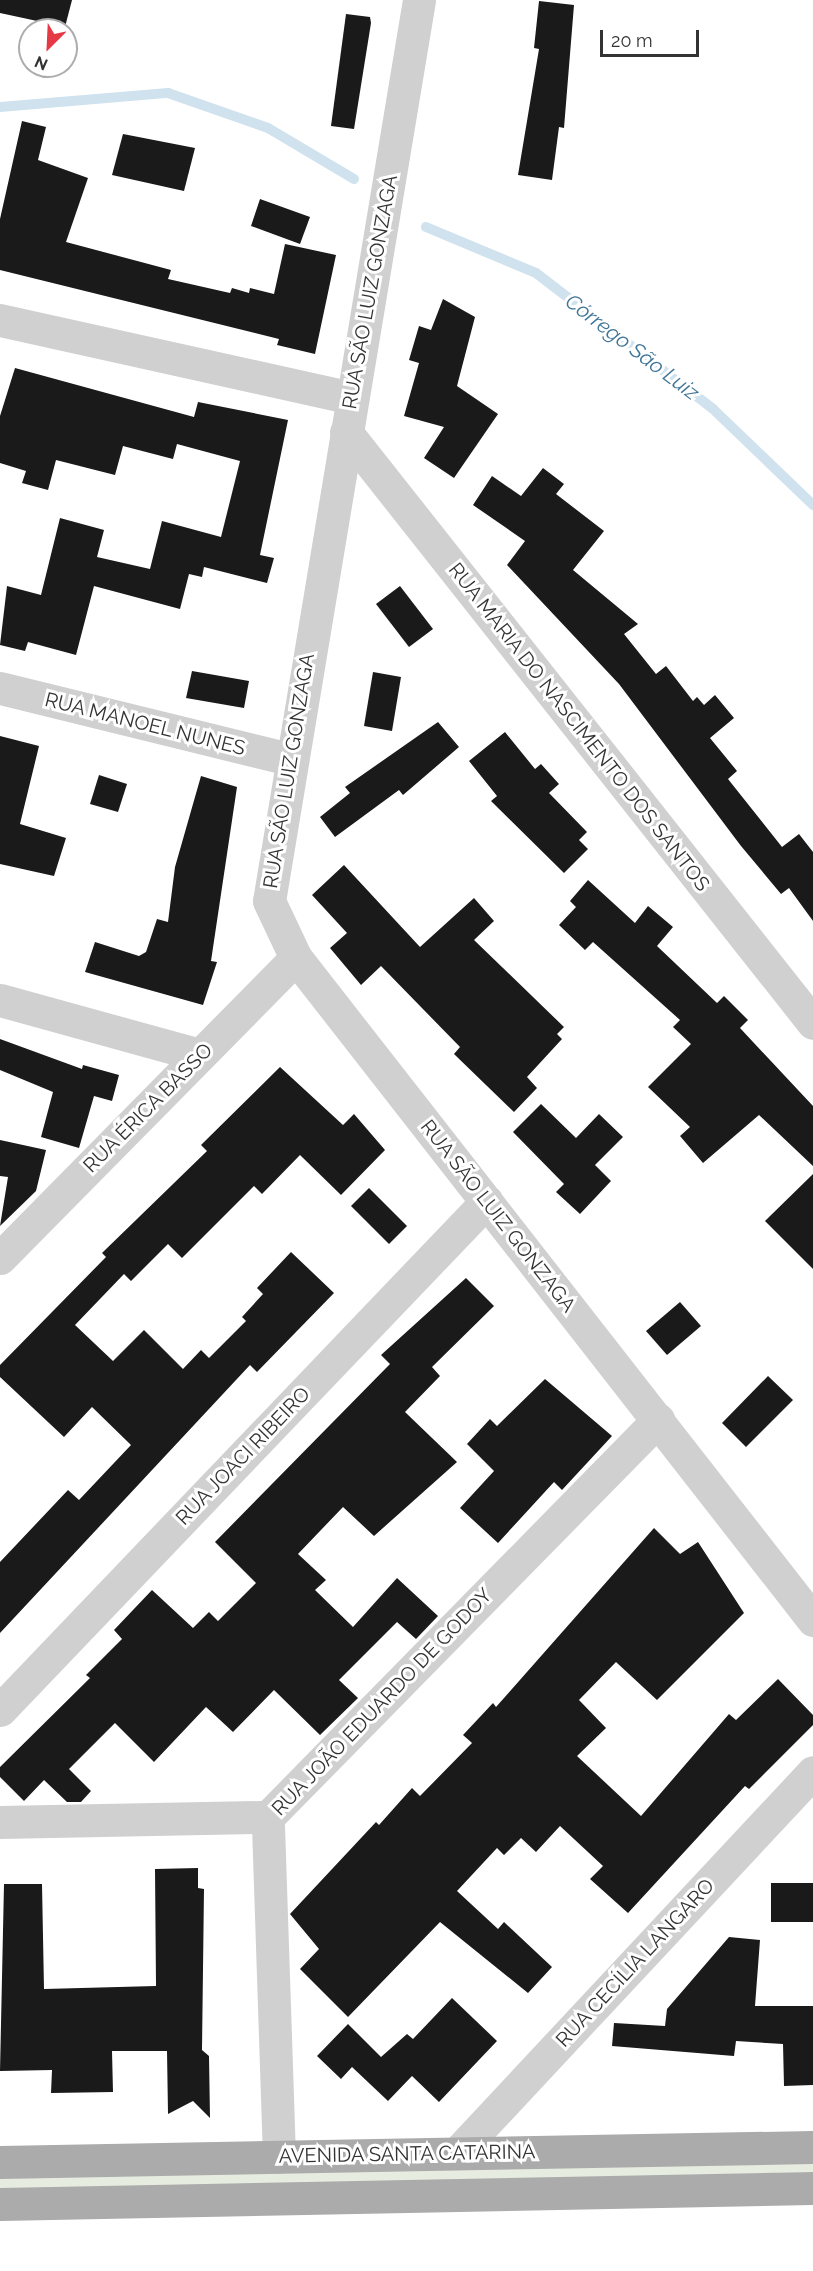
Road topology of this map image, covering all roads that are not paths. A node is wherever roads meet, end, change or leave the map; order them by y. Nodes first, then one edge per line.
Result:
1 (419, 0) edge
2 (0, 320) edge
3 (351, 398) junction
4 (346, 432) junction
5 (0, 688) edge
6 (290, 759) junction
7 (296, 958) junction
8 (0, 1000) edge
9 (813, 1023) edge
10 (200, 1055) junction
11 (487, 1201) junction
12 (0, 1258) edge
13 (658, 1420) junction
14 (813, 1620) edge
15 (0, 1710) edge
16 (813, 1772) edge
17 (268, 1817) junction
18 (0, 1822) edge
19 (813, 2146) edge
20 (457, 2153) junction
21 (279, 2157) junction
22 (0, 2162) edge
23 (813, 2188) edge
24 (0, 2204) edge

1 - 3 street, RUA SÃO LUIZ GONZAGA
2 - 3 street
3 - 4 street, RUA SÃO LUIZ GONZAGA
4 - 6 street, RUA SÃO LUIZ GONZAGA
4 - 9 street, RUA MARIA DO NASCIMENTO DOS SANTOS
5 - 6 street, RUA MANOEL NUNES
6 - 7 street, RUA SÃO LUIZ GONZAGA
7 - 10 street, RUA ÉRICA BASSO
7 - 11 street, RUA SÃO LUIZ GONZAGA
8 - 10 street
10 - 12 street, RUA ÉRICA BASSO
11 - 13 street, RUA SÃO LUIZ GONZAGA
11 - 15 street, RUA JOACI RIBEIRO
13 - 14 street, RUA SÃO LUIZ GONZAGA
13 - 17 street, RUA JOÃO EDUARDO DE GODOY
16 - 20 street, RUA CECÍLIA LANGARO
17 - 18 street
17 - 21 street, RUA JOÃO EDUARDO DE GODOY
19 - 20 main road, AVENIDA SANTA CATARINA
20 - 21 main road, AVENIDA SANTA CATARINA
21 - 22 main road, AVENIDA SANTA CATARINA
23 - 24 main road

